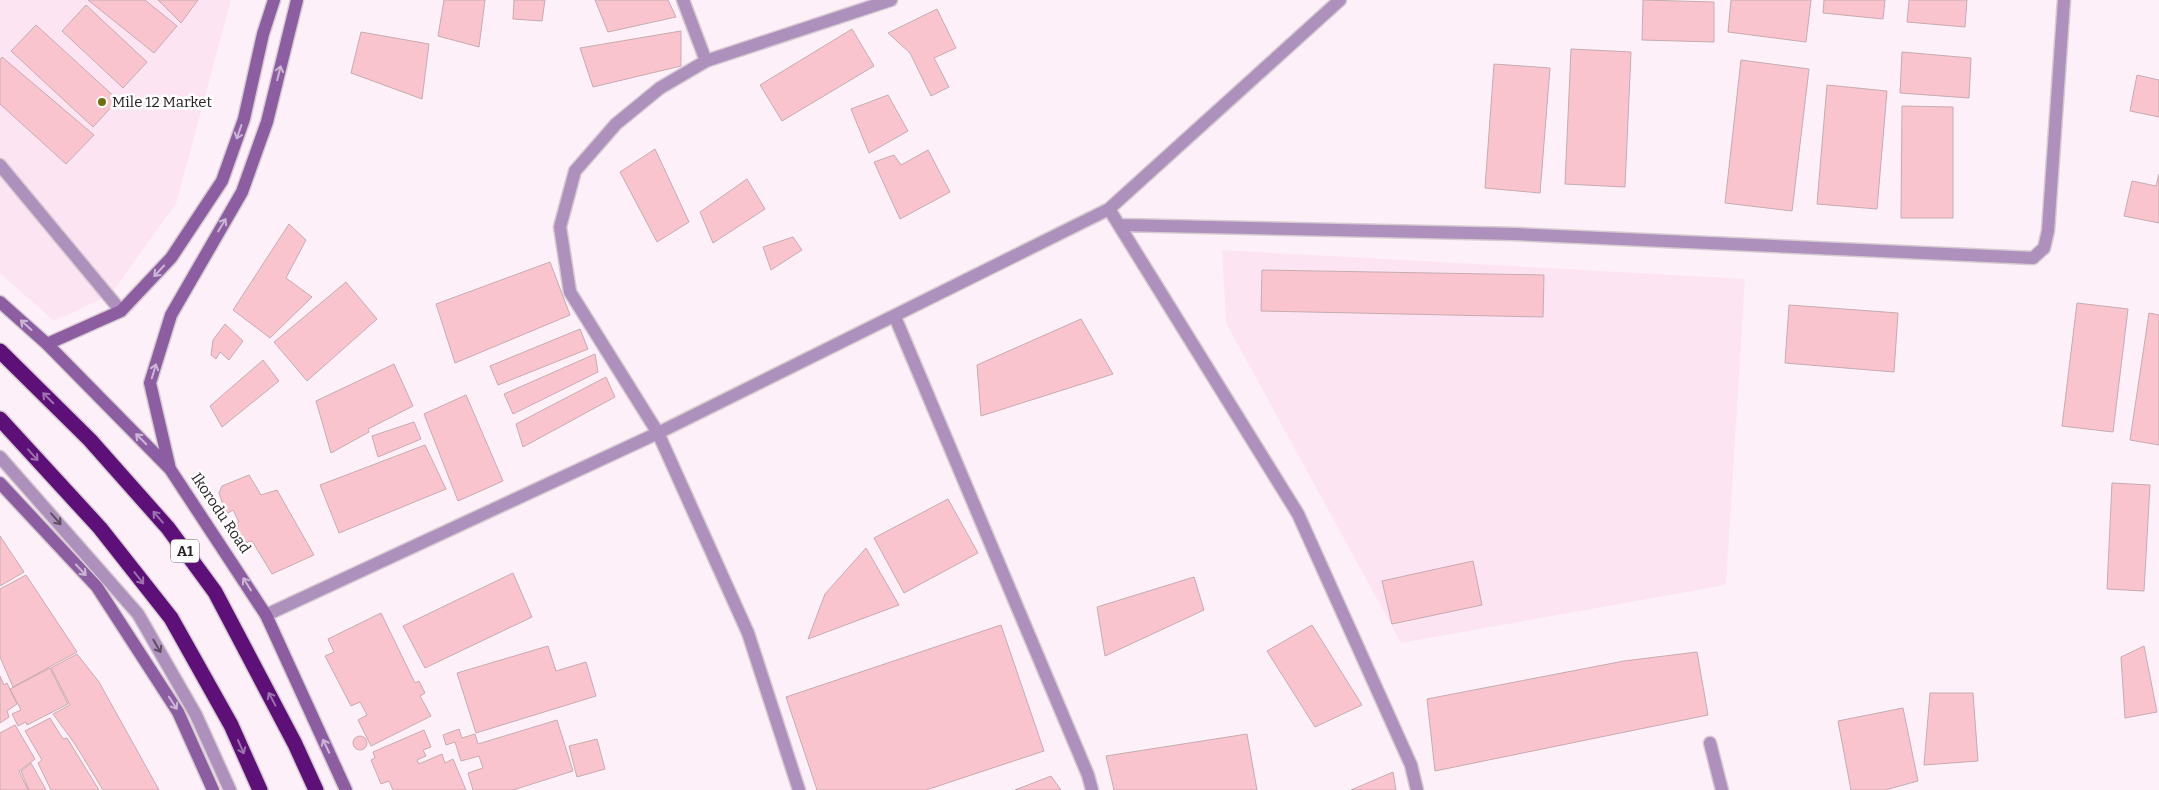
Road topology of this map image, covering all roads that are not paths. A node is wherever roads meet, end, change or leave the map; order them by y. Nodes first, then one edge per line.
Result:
1 (274, 0) edge
2 (297, 0) edge
3 (683, 0) edge
4 (891, 0) edge
5 (1340, 0) edge
6 (2064, 0) edge
7 (706, 61) junction
8 (0, 165) edge
9 (1109, 209) junction
10 (1120, 225) junction
11 (0, 302) edge
12 (121, 310) junction
13 (895, 316) junction
14 (47, 344) junction
15 (0, 351) edge
16 (0, 419) edge
17 (658, 433) junction
18 (0, 457) edge
19 (170, 469) junction
20 (0, 483) edge
21 (266, 615) junction
22 (1710, 743) dead end
23 (213, 790) edge
24 (230, 790) edge
25 (260, 790) edge
26 (316, 790) edge
27 (346, 790) edge
28 (799, 790) edge
29 (1092, 790) edge
30 (1417, 790) edge
31 (1722, 790) edge

1 -> 12 street
19 -> 2 street
3 - 7 street
4 - 7 street
5 - 9 street
6 - 10 street
7 - 17 street
8 - 12 street
9 - 10 street
9 - 13 street
10 - 30 street
14 -> 11 street, Ikorodu Road
12 - 14 street
13 - 17 street
13 - 29 street
19 -> 14 street, Ikorodu Road
26 -> 15 highway, A1
16 -> 25 highway
17 - 21 street
17 - 28 street
18 -> 24 street
21 -> 19 street, Ikorodu Road
20 -> 23 street
27 -> 21 street, Ikorodu Road
22 - 31 street

